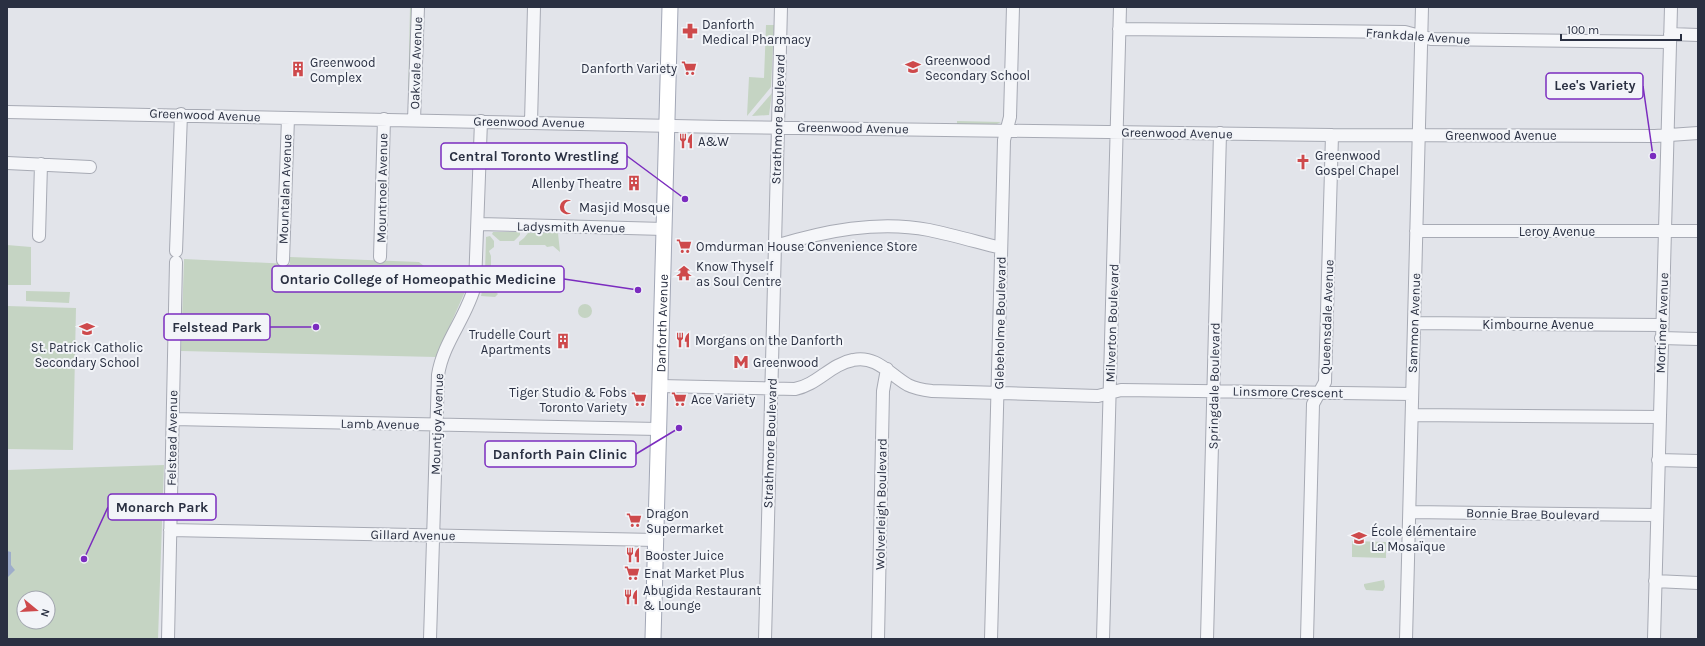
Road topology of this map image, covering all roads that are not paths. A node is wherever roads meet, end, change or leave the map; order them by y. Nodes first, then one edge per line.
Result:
1 (418, 7) edge
2 (534, 7) edge
3 (670, 7) edge
4 (781, 7) edge
5 (1014, 7) edge
6 (1120, 7) edge
7 (1422, 7) edge
8 (1671, 7) edge
9 (1119, 29) junction
10 (1698, 35) edge
11 (1421, 36) junction
12 (1670, 38) junction
13 (7, 112) edge
14 (181, 114) junction
15 (288, 118) junction
16 (384, 119) junction
17 (414, 120) junction
18 (481, 121) junction
19 (531, 122) junction
20 (667, 125) junction
21 (777, 127) junction
22 (1006, 130) junction
23 (1117, 132) junction
24 (1220, 133) junction
25 (1698, 133) edge
26 (1332, 135) junction
27 (1418, 135) junction
28 (1668, 135) junction
29 (7, 163) edge
30 (41, 164) junction
31 (90, 167) dead end
32 (478, 224) junction
33 (664, 229) junction
34 (1665, 230) junction
35 (1416, 231) junction
36 (1698, 231) edge
37 (39, 236) dead end
38 (775, 246) junction
39 (1001, 248) junction
40 (380, 257) dead end
41 (283, 260) dead end
42 (1414, 323) junction
43 (1662, 325) junction
44 (1661, 338) junction
45 (1698, 339) edge
46 (887, 369) junction
47 (660, 386) junction
48 (772, 388) junction
49 (1214, 391) junction
50 (999, 392) junction
51 (1110, 392) junction
52 (1319, 392) junction
53 (1412, 394) junction
54 (1413, 415) junction
55 (1659, 417) junction
56 (173, 419) junction
57 (437, 425) junction
58 (658, 429) junction
59 (1658, 460) junction
60 (1698, 461) edge
61 (1410, 512) junction
62 (1657, 515) junction
63 (170, 530) junction
64 (432, 536) junction
65 (656, 540) junction
66 (1655, 581) junction
67 (1698, 583) edge
68 (168, 639) edge
69 (430, 639) edge
70 (653, 639) edge
71 (765, 639) edge
72 (878, 639) edge
73 (991, 639) edge
74 (1103, 639) edge
75 (1207, 639) edge
76 (1306, 639) edge
77 (1406, 639) edge
78 (1654, 639) edge

1 - 17 street, Oakvale Avenue
2 - 19 street
3 - 20 main road, Danforth Avenue
4 - 21 street, Strathmore Boulevard
5 - 22 street, Glebeholme Boulevard
6 - 9 street, Milverton Boulevard
7 - 11 street, Sammon Avenue
8 - 12 street, Mortimer Avenue
9 - 11 street, Frankdale Avenue
9 - 23 street, Milverton Boulevard
10 - 12 street, Frankdale Avenue
11 - 12 street, Frankdale Avenue
11 - 27 street, Sammon Avenue
12 - 28 street, Mortimer Avenue
13 - 14 street, Greenwood Avenue
14 - 15 street, Greenwood Avenue
14 - 56 street, Felstead Avenue
15 - 16 street, Greenwood Avenue
15 - 41 street, Mountalan Avenue
16 - 17 street, Greenwood Avenue
16 - 40 street, Mountnoel Avenue
17 - 18 street, Greenwood Avenue
18 - 19 street, Greenwood Avenue
18 - 32 street, Mountjoy Avenue
19 - 20 street, Greenwood Avenue
20 - 21 street, Greenwood Avenue
20 - 33 main road, Danforth Avenue
21 - 22 street, Greenwood Avenue
21 - 38 street, Strathmore Boulevard
22 - 23 street, Greenwood Avenue
22 - 39 street, Glebeholme Boulevard
23 - 24 street, Greenwood Avenue
23 - 51 street, Milverton Boulevard
24 - 26 street, Greenwood Avenue
24 - 49 street, Springdale Boulevard
25 - 28 street, Greenwood Avenue
26 - 27 street, Greenwood Avenue
26 - 52 street, Queensdale Avenue
27 - 28 street, Greenwood Avenue
27 - 35 street, Sammon Avenue
28 - 34 street, Mortimer Avenue
29 - 30 street
30 - 31 street
30 - 37 street
32 - 33 street, Ladysmith Avenue
32 - 57 street, Mountjoy Avenue
33 - 47 main road, Danforth Avenue
34 - 35 street, Leroy Avenue
34 - 36 street, Leroy Avenue
34 - 43 street, Mortimer Avenue
35 - 42 street, Sammon Avenue
38 - 39 street
38 - 48 street, Strathmore Boulevard
39 - 50 street, Glebeholme Boulevard
42 - 43 street, Kimbourne Avenue
42 - 53 street, Sammon Avenue
43 - 44 street, Mortimer Avenue
44 - 45 street
44 - 55 street, Mortimer Avenue
46 - 48 street, Linsmore Crescent
46 - 50 street, Linsmore Crescent
46 - 72 street, Wolverleigh Boulevard
47 - 48 street, Linsmore Crescent
47 - 58 main road, Danforth Avenue
48 - 71 street, Strathmore Boulevard
49 - 51 street, Linsmore Crescent
49 - 52 street, Linsmore Crescent
49 - 75 street, Springdale Boulevard
50 - 51 street, Linsmore Crescent
50 - 73 street, Glebeholme Boulevard
51 - 74 street, Milverton Boulevard
52 - 53 street, Linsmore Crescent
52 - 76 street, Queensdale Avenue
53 - 54 street, Sammon Avenue
54 - 55 street
54 - 61 street, Sammon Avenue
55 - 59 street, Mortimer Avenue
56 - 57 street, Lamb Avenue
56 - 63 street, Felstead Avenue
57 - 58 street, Lamb Avenue
57 - 64 street, Mountjoy Avenue
58 - 65 main road, Danforth Avenue
59 - 60 street
59 - 62 street, Mortimer Avenue
61 - 62 street, Bonnie Brae Boulevard
61 - 77 street, Sammon Avenue
62 - 66 street, Mortimer Avenue
63 - 64 street, Gillard Avenue
63 - 68 street, Felstead Avenue
64 - 65 street, Gillard Avenue
64 - 69 street, Mountjoy Avenue
65 - 70 main road, Danforth Avenue
66 - 67 street
66 - 78 street, Mortimer Avenue

